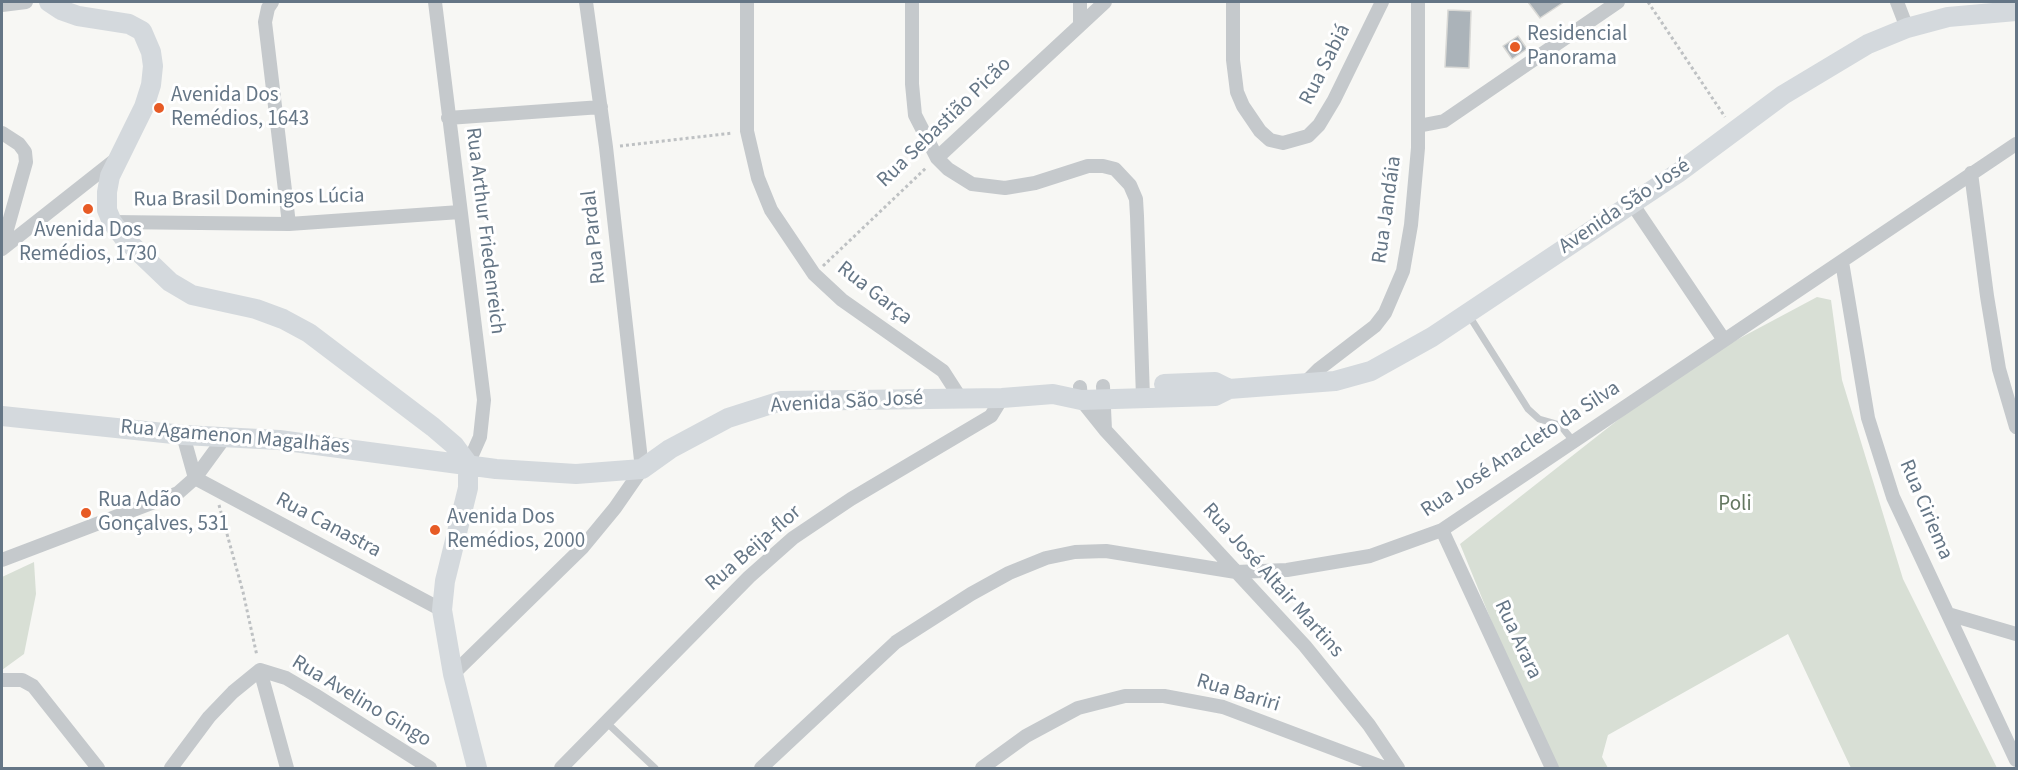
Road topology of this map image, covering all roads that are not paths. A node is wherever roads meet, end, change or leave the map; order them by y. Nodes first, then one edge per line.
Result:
1 (26, 2) edge
2 (49, 2) edge
3 (272, 2) edge
4 (435, 2) edge
5 (586, 2) edge
6 (747, 2) edge
7 (912, 2) edge
8 (1080, 2) edge
9 (1104, 2) edge
10 (1233, 2) edge
11 (1382, 2) edge
12 (1418, 2) edge
13 (1618, 2) edge
14 (1897, 2) edge
15 (2, 5) edge
16 (2016, 11) edge
17 (1080, 24) junction
18 (1907, 28) junction
19 (601, 107) junction
20 (448, 118) junction
21 (1418, 126) junction
22 (2, 134) edge
23 (2016, 144) edge
24 (118, 158) junction
25 (937, 158) junction
26 (1971, 173) junction
27 (1632, 202) junction
28 (460, 212) junction
29 (112, 222) junction
30 (289, 224) junction
31 (2, 248) edge
32 (1842, 262) junction
33 (1467, 314) junction
34 (1724, 340) junction
35 (1305, 383) junction
36 (1143, 391) junction
37 (1075, 393) junction
38 (1103, 393) junction
39 (1002, 398) junction
40 (961, 399) junction
41 (2, 416) edge
42 (2016, 427) edge
43 (1105, 430) junction
44 (183, 435) junction
45 (225, 437) junction
46 (1574, 442) junction
47 (468, 464) junction
48 (642, 469) junction
49 (195, 478) junction
50 (1442, 530) junction
51 (2, 560) edge
52 (1236, 572) junction
53 (442, 610) junction
54 (1948, 614) junction
55 (2016, 634) edge
56 (260, 670) junction
57 (453, 674) junction
58 (2, 680) edge
59 (606, 722) junction
60 (2016, 760) edge
61 (98, 768) edge
62 (171, 768) edge
63 (287, 768) edge
64 (430, 768) edge
65 (477, 768) edge
66 (561, 768) edge
67 (655, 768) edge
68 (761, 768) edge
69 (982, 768) edge
70 (1385, 768) edge
71 (1398, 768) edge
72 (1552, 768) edge

1 - 15 street
2 - 24 main road
3 - 30 street
4 - 20 street, Rua Arthur Friedenreich
5 - 19 street, Rua Pardal
6 - 40 street, Rua Garça
7 - 25 street
8 - 17 street
9 - 17 street, Rua Sebastião Picão
10 - 11 street, Rua Sabiá
12 - 21 street, Rua Jandáia
13 - 21 street
14 - 18 street
16 - 18 main road, Avenida São José
17 - 25 street, Rua Sebastião Picão
18 - 27 main road, Avenida São José
19 - 20 street
19 - 48 street, Rua Pardal
20 - 28 street, Rua Arthur Friedenreich
21 - 35 street, Rua Jandáia
22 - 31 street
23 - 26 street, Rua José Anacleto da Silva
24 - 29 main road
24 - 31 street
25 - 36 street
26 - 32 street, Rua José Anacleto da Silva
26 - 42 street
27 - 33 main road, Avenida São José
27 - 34 street
28 - 30 street, Rua Brasil Domingos Lúcia
28 - 47 street, Rua Arthur Friedenreich
29 - 30 street, Rua Brasil Domingos Lúcia
29 - 47 main road
32 - 34 street, Rua José Anacleto da Silva
32 - 54 street, Rua Ciriema
33 - 35 main road, Avenida São José
33 - 46 lane
34 - 46 street, Rua José Anacleto da Silva
35 - 36 main road, Avenida São José
36 - 38 main road, Avenida São José
37 - 38 main road, Avenida São José
37 - 39 main road, Avenida São José
37 - 43 street, Rua José Altair Martins
38 - 43 street
39 - 40 main road, Avenida São José
39 - 59 street, Rua Beija-flor
40 - 48 main road, Avenida São José
41 - 44 main road, Rua Agamenon Magalhães
43 - 52 street, Rua José Altair Martins
44 - 45 main road, Rua Agamenon Magalhães
44 - 49 street
45 - 47 main road, Rua Agamenon Magalhães
45 - 49 street
46 - 50 street, Rua José Anacleto da Silva
47 - 48 main road
47 - 53 main road
48 - 57 street
49 - 51 street
49 - 53 street, Rua Canastra
50 - 52 street, Rua José Anacleto da Silva
50 - 72 street, Rua Arara
52 - 68 street, Rua José Anacleto da Silva
52 - 71 street, Rua José Altair Martins
53 - 57 main road
54 - 55 street
54 - 60 street, Rua Ciriema
56 - 62 street, Rua Avelino Gingo
56 - 63 street
56 - 64 street, Rua Avelino Gingo
57 - 65 main road
58 - 61 street
59 - 66 street, Rua Beija-flor
59 - 67 lane
69 - 70 street, Rua Bariri

